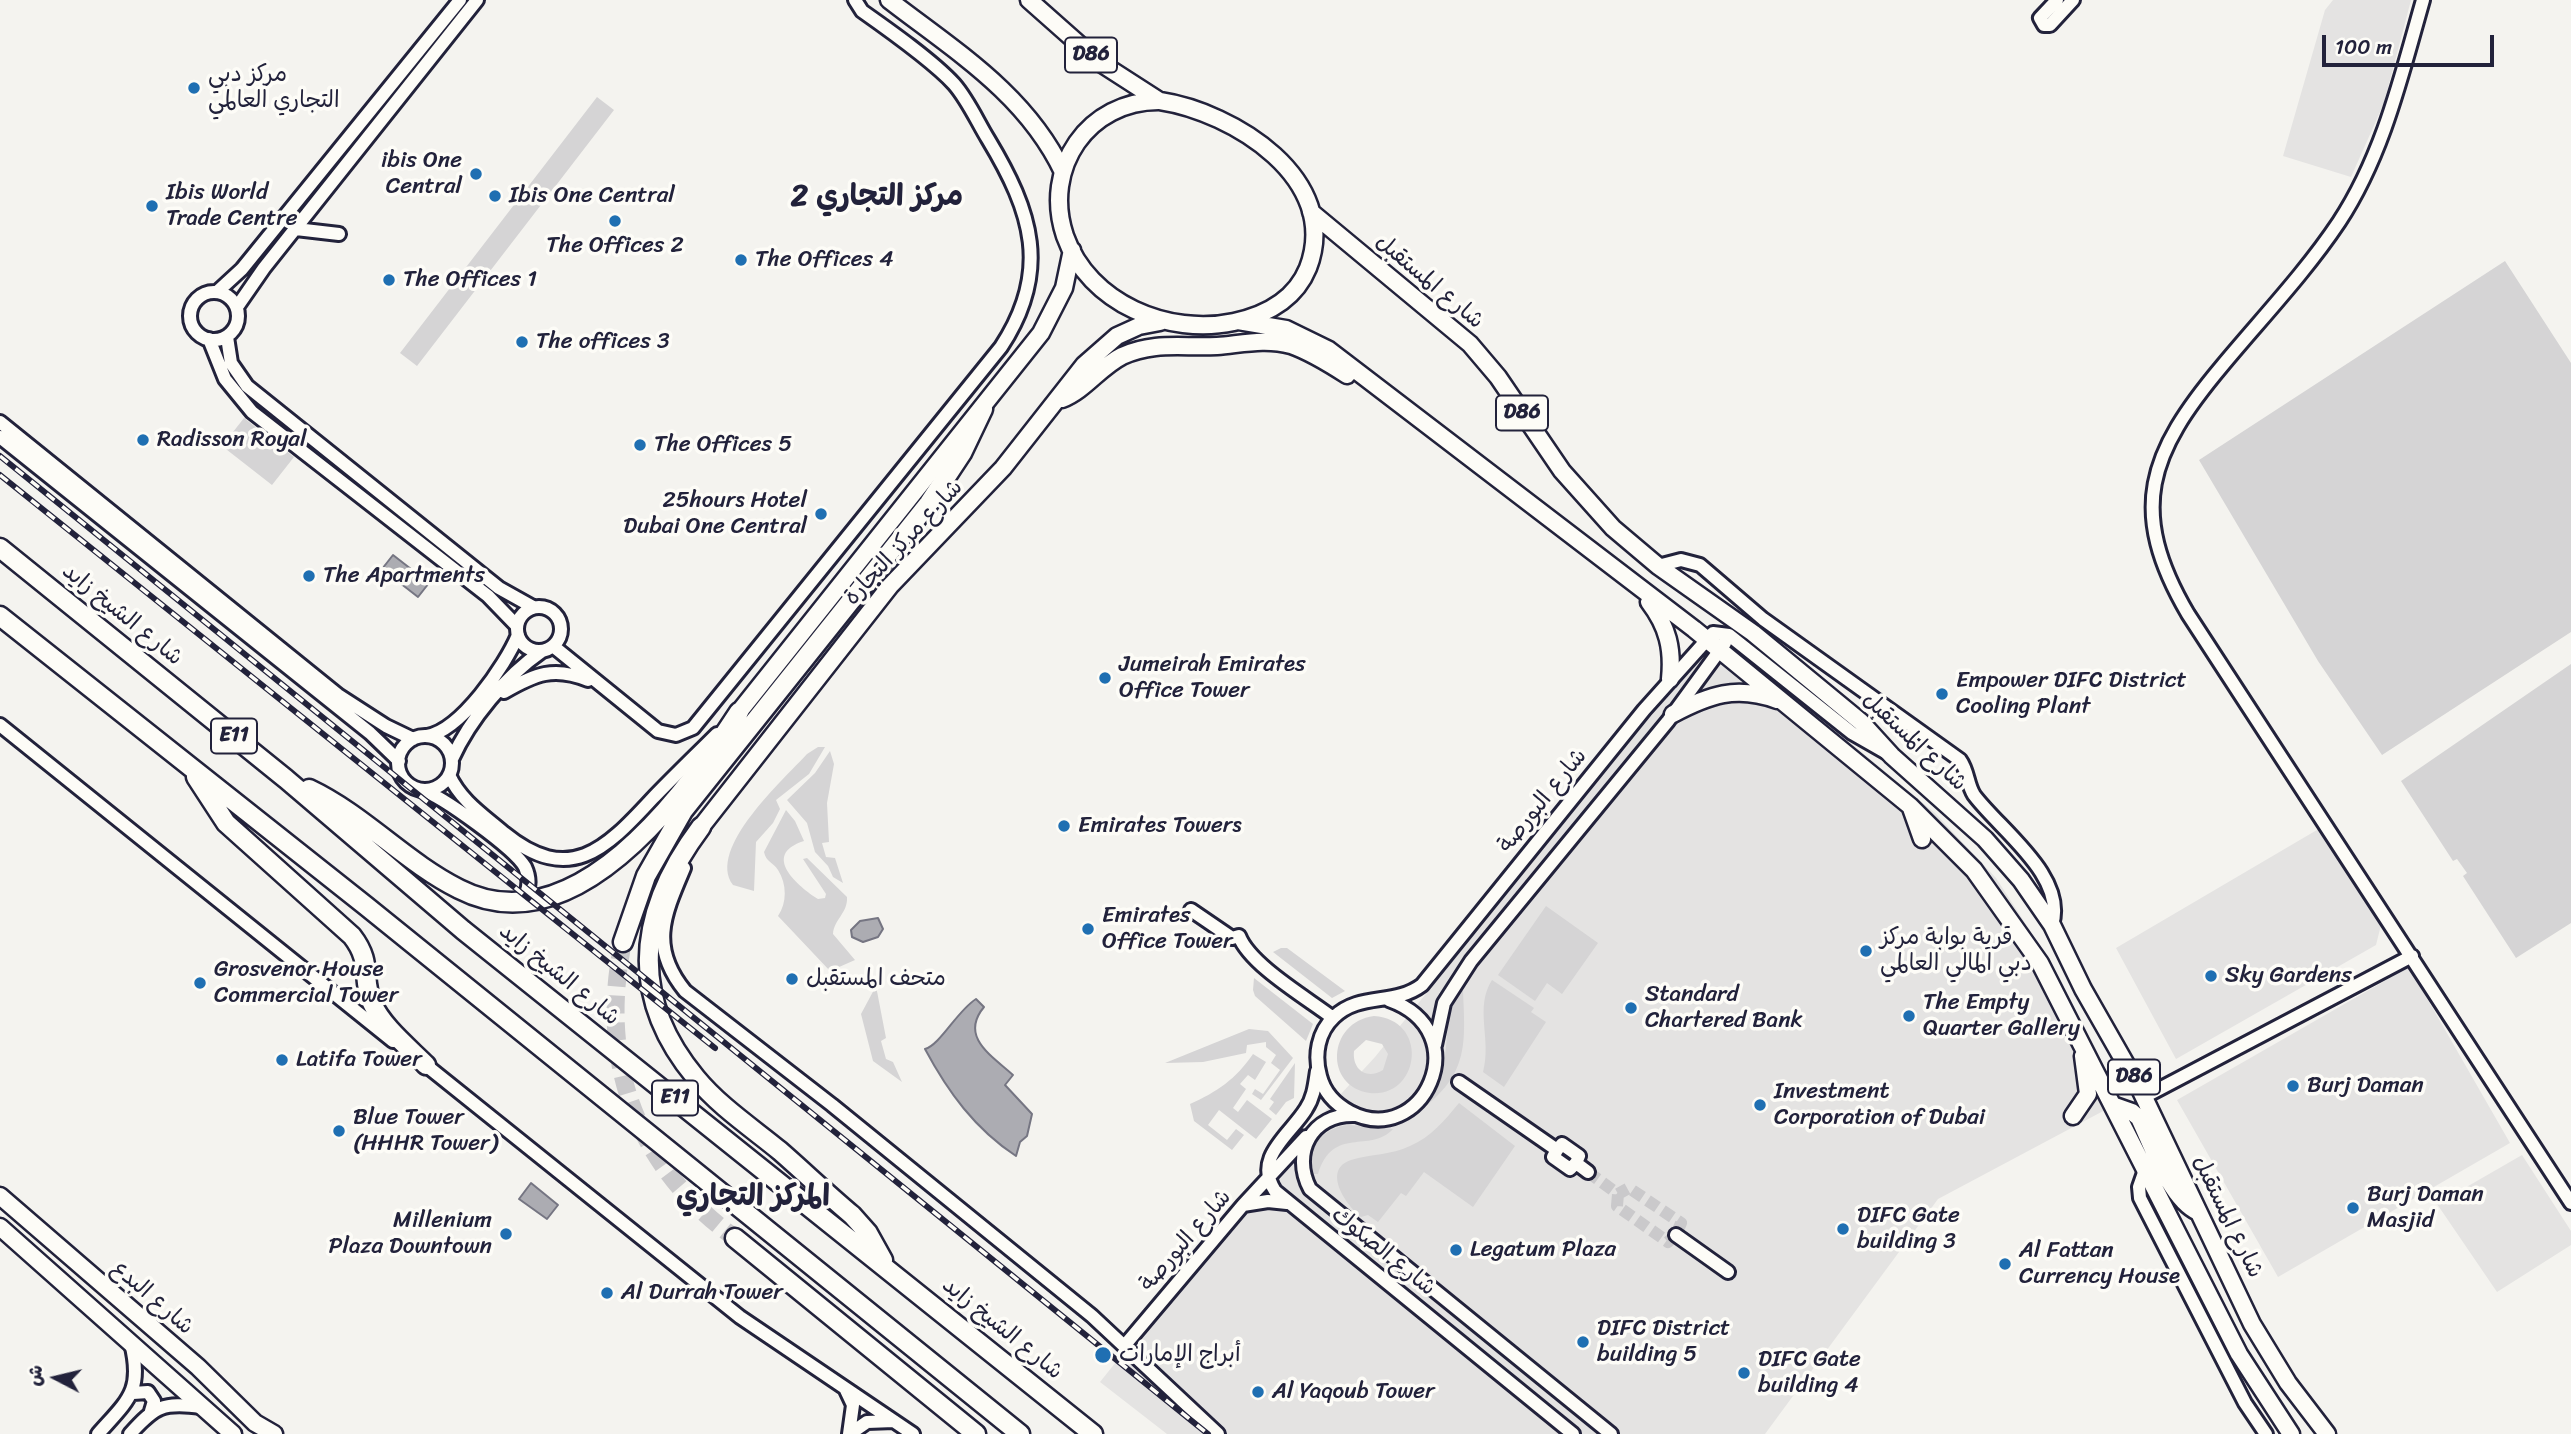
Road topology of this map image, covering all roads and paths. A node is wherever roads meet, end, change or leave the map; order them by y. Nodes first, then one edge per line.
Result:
1 (460, 0) edge
2 (477, 0) edge
3 (855, 0) edge
4 (889, 0) edge
5 (1029, 0) edge
6 (2057, 0) edge
7 (2073, 0) edge
8 (2423, 0) edge
9 (1160, 101) junction
10 (1063, 172) junction
11 (1311, 212) junction
12 (296, 229) junction
13 (339, 234) dead end
14 (1072, 250) junction
15 (217, 292) junction
16 (237, 307) junction
17 (1163, 321) junction
18 (1238, 321) junction
19 (227, 337) junction
20 (209, 339) junction
21 (1381, 389) junction
22 (1056, 401) junction
23 (983, 409) junction
24 (0, 422) edge
25 (0, 437) edge
26 (0, 548) edge
27 (1658, 566) junction
28 (1640, 589) junction
29 (533, 607) junction
30 (0, 616) edge
31 (1730, 616) junction
32 (517, 631) junction
33 (1729, 635) junction
34 (1706, 638) junction
35 (547, 648) junction
36 (1720, 650) junction
37 (1670, 679) junction
38 (607, 689) junction
39 (495, 697) junction
40 (1787, 704) junction
41 (740, 712) junction
42 (1673, 714) junction
43 (0, 726) edge
44 (419, 738) junction
45 (1892, 755) junction
46 (452, 759) junction
47 (399, 761) junction
48 (193, 771) junction
49 (449, 775) junction
50 (286, 779) junction
51 (422, 790) junction
52 (1910, 806) junction
53 (701, 827) junction
54 (1922, 839) dead end
55 (521, 903) junction
56 (1191, 910) dead end
57 (2052, 925) junction
58 (624, 942) tunnel mouth
59 (2412, 957) junction
60 (1390, 1000) junction
61 (1333, 1018) junction
62 (1435, 1045) junction
63 (2084, 1047) junction
64 (426, 1065) junction
65 (1317, 1067) junction
66 (1459, 1082) dead end
67 (2144, 1097) junction
68 (2115, 1106) junction
69 (1356, 1115) junction
70 (2073, 1116) dead end
71 (1308, 1135) junction
72 (2146, 1167) junction
73 (1588, 1172) tunnel mouth
74 (1268, 1178) junction
75 (0, 1196) edge
76 (2571, 1203) edge
77 (1289, 1204) junction
78 (1243, 1205) junction
79 (2200, 1213) junction
80 (0, 1227) edge
81 (1676, 1235) dead end
82 (734, 1238) tunnel mouth
83 (886, 1267) junction
84 (1728, 1272) dead end
85 (130, 1343) junction
86 (1125, 1345) junction
87 (843, 1385) junction
88 (133, 1393) junction
89 (201, 1407) junction
90 (151, 1411) junction
91 (896, 1421) junction
92 (98, 1434) edge
93 (130, 1434) edge
94 (233, 1434) edge
95 (274, 1434) edge
96 (849, 1434) edge
97 (913, 1434) edge
98 (976, 1434) edge
99 (1020, 1434) edge
100 (1093, 1434) edge
101 (1218, 1434) edge
102 (1573, 1434) edge
103 (1611, 1434) edge
104 (2266, 1434) edge
105 (2291, 1434) edge
106 (2327, 1434) edge

1 - 15 street
2 - 12 street
3 - 38 street
4 - 10 main road
5 - 9 main road, D86
6 - 7 street
8 - 59 street
9 - 10 main road
9 - 11 main road
10 - 14 main road
11 - 18 main road
11 - 27 main road, شارع المستقبل / D86
12 - 13 street
12 - 16 street
14 - 17 main road
14 - 23 main road, شارع مركز التجارة
15 - 16 street
15 - 20 street
16 - 19 street
17 - 18 main road
17 - 22 main road, شارع مركز التجارة
18 - 21 main road, D86
19 - 20 street
19 - 29 street
20 - 32 street
21 - 22 main road
21 - 28 main road, D86
22 - 53 main road, شارع مركز التجارة
23 - 41 main road, شارع مركز التجارة
23 - 58 highway
24 - 44 street
25 - 47 street
26 - 50 highway, شارع الشيخ زايد / E11
27 - 31 main road, شارع المستقبل / D86
27 - 57 street
28 - 34 main road, D86
28 - 37 main road
29 - 32 street
29 - 35 street
30 - 48 highway, E11
31 - 33 street, شارع البورصة
31 - 45 main road, شارع المستقبل / D86
32 - 35 street
32 - 44 street
33 - 34 street
33 - 36 street, شارع البورصة
33 - 45 street
34 - 36 main road, D86
34 - 37 street, شارع البورصة
35 - 38 street
35 - 39 street
36 - 40 main road, D86
36 - 42 street, شارع البورصة
37 - 60 street, شارع البورصة
38 - 39 street
39 - 46 street
40 - 42 main road
40 - 52 main road, D86
41 - 49 street
41 - 55 highway
42 - 62 street, شارع البورصة
43 - 64 street
44 - 46 street
44 - 47 street
45 - 57 main road, شارع المستقبل / D86
46 - 49 street
47 - 51 street
48 - 64 highway
48 - 99 highway, E11
49 - 51 street
50 - 55 highway
50 - 83 highway, شارع الشيخ زايد / E11
51 - 55 street
52 - 54 main road
52 - 63 main road, D86
53 - 83 highway
53 - 86 street
56 - 61 street
57 - 67 main road, شارع المستقبل / D86
59 - 67 street
59 - 76 street
60 - 61 street
60 - 62 street
61 - 65 street
62 - 69 street
63 - 68 main road, D86
63 - 70 main road
64 - 87 street
65 - 69 street
65 - 74 street
66 - 73 street
67 - 79 main road, شارع المستقبل / D86
68 - 72 main road, D86
68 - 79 main road
69 - 71 street
71 - 74 street, شارع البورصة
71 - 103 street, شارع الصكوك
72 - 104 street
72 - 105 main road, D86
74 - 77 street, شارع الصكوك
74 - 78 street, شارع البورصة
75 - 95 main road, شارع البدع
77 - 78 street
77 - 102 street, شارع الصكوك
78 - 86 street, شارع البورصة
79 - 106 main road, شارع المستقبل / D86
80 - 85 main road, شارع البدع
81 - 84 street
82 - 98 highway
83 - 100 highway, شارع الشيخ زايد / E11
85 - 88 street
85 - 89 main road, شارع البدع
86 - 101 street
87 - 91 street
87 - 96 street
88 - 90 street
88 - 92 street
89 - 90 street
89 - 94 main road, شارع البدع
90 - 93 street
91 - 96 street
91 - 97 street

